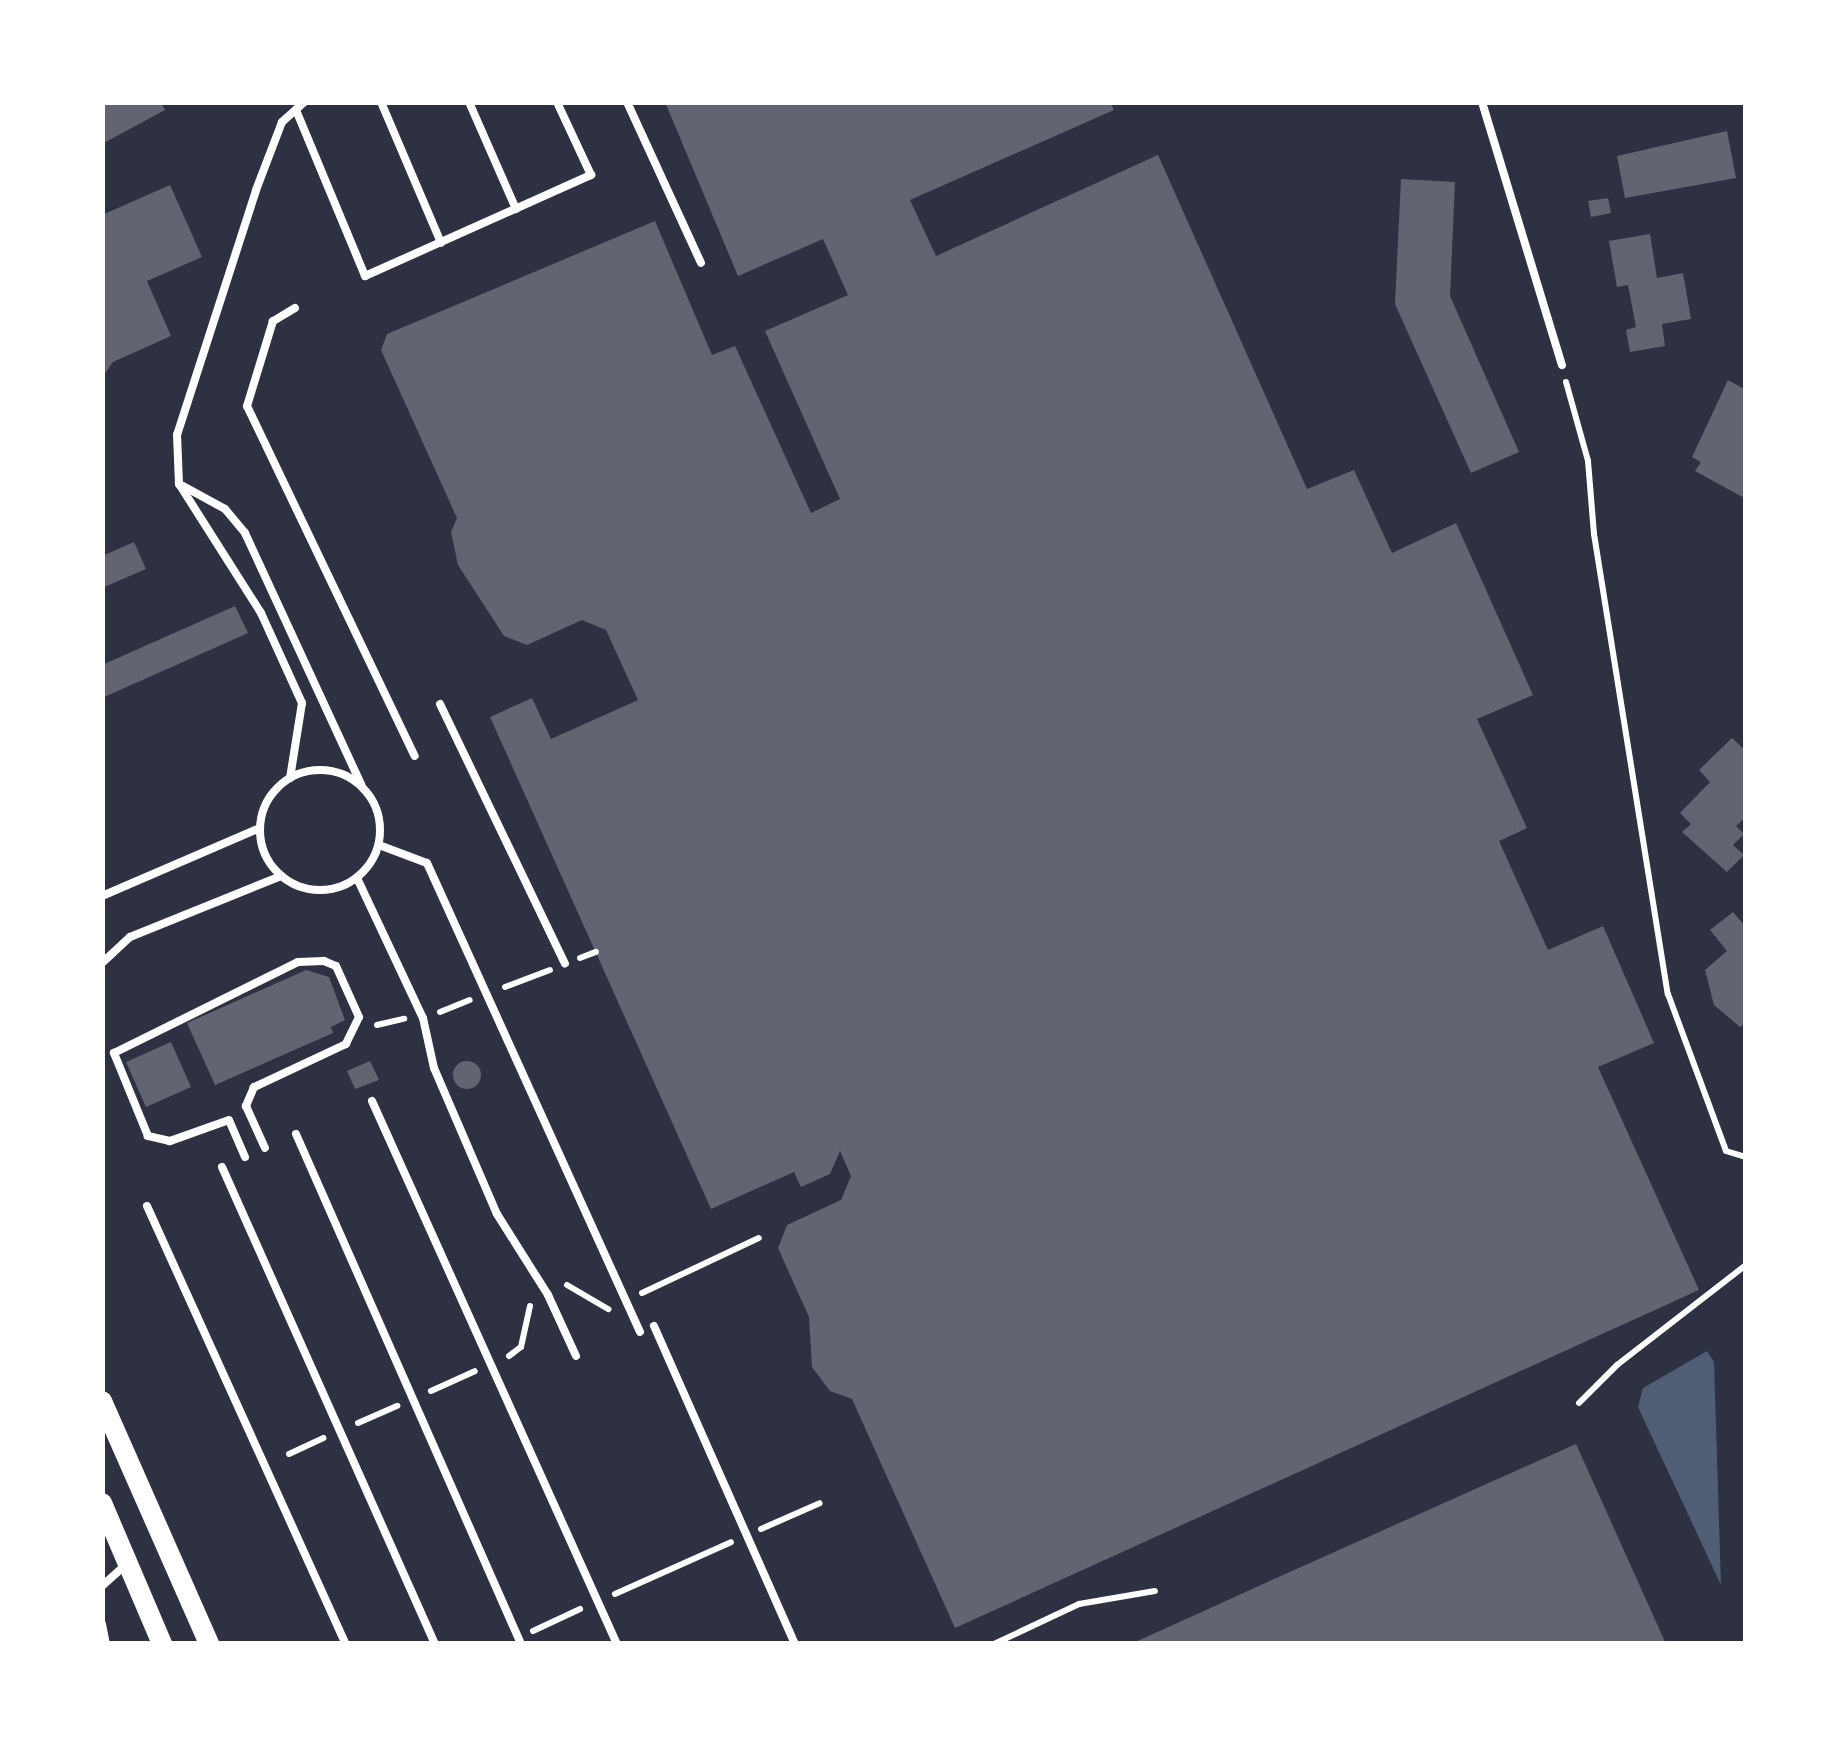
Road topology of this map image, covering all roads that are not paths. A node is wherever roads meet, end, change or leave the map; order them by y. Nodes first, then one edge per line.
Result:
1 (304, 102) edge
2 (381, 102) edge
3 (469, 102) edge
4 (557, 102) edge
5 (627, 102) edge
6 (1482, 102) edge
7 (296, 110) junction
8 (516, 209) junction
9 (441, 242) junction
10 (701, 264) dead end
11 (295, 308) dead end
12 (1562, 366) road end
13 (179, 484) junction
14 (440, 704) dead end
15 (415, 756) dead end
16 (290, 778) junction
17 (369, 796) junction
18 (260, 828) junction
19 (379, 845) junction
20 (282, 876) junction
21 (357, 878) junction
22 (102, 896) edge
23 (102, 963) edge
24 (565, 964) dead end
25 (372, 1101) dead end
26 (296, 1134) dead end
27 (265, 1148) dead end
28 (245, 1156) dead end
29 (222, 1167) dead end
30 (148, 1206) dead end
31 (654, 1326) dead end
32 (640, 1332) dead end
33 (576, 1356) dead end
34 (102, 1401) edge
35 (102, 1503) edge
36 (127, 1563) junction
37 (102, 1586) edge
38 (102, 1624) edge
39 (520, 1640) edge
40 (106, 1644) edge
41 (162, 1644) edge
42 (209, 1644) edge
43 (346, 1644) edge
44 (435, 1644) edge
45 (617, 1644) edge
46 (795, 1644) edge

1 - 7 lane
2 - 9 lane
3 - 8 lane
4 - 8 lane
5 - 10 lane
6 - 12 lane
7 - 9 lane
7 - 13 lane
8 - 9 lane
11 - 15 lane
13 - 16 lane
13 - 17 lane
14 - 24 lane
16 - 17 lane
16 - 18 lane
17 - 19 lane
18 - 20 lane
18 - 22 lane
19 - 21 lane
19 - 32 lane
20 - 21 lane
20 - 23 lane
21 - 33 lane
25 - 45 lane
26 - 39 lane
27 - 28 lane
29 - 44 lane
30 - 43 lane
31 - 46 lane
34 - 42 main road
35 - 36 main road
36 - 37 lane
36 - 41 main road
38 - 40 lane

